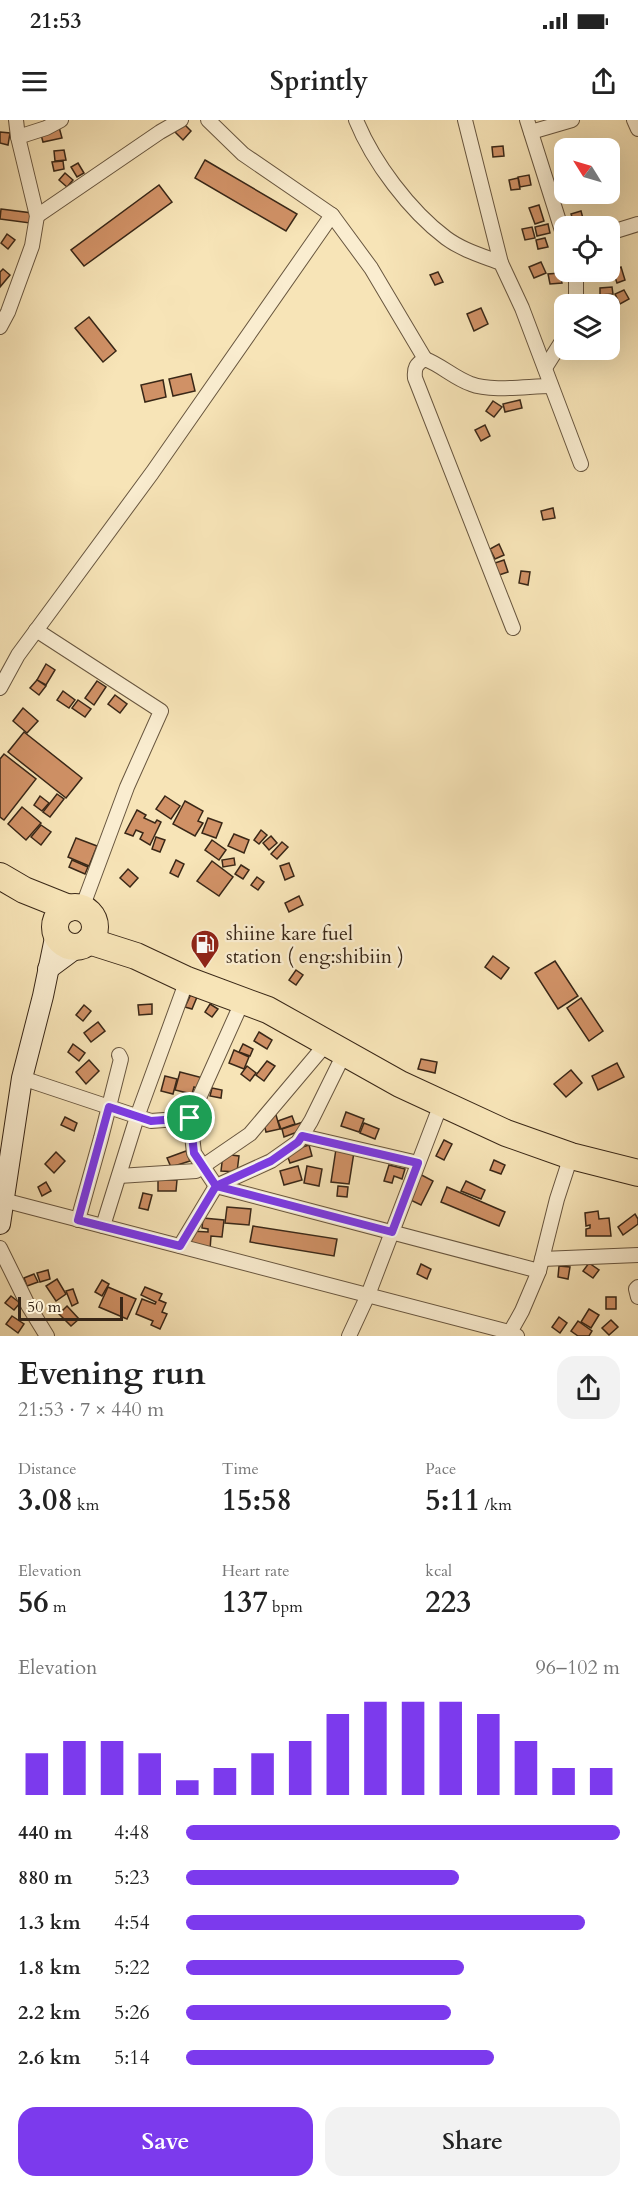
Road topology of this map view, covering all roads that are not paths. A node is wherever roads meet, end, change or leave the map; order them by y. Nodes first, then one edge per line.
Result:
1 (16, 120) edge
2 (61, 120) edge
3 (181, 120) edge
4 (207, 120) edge
5 (356, 120) edge
6 (465, 120) edge
7 (572, 120) edge
8 (634, 120) edge
9 (529, 126) edge
10 (638, 129) edge
11 (18, 137) junction
12 (332, 215) junction
13 (37, 216) junction
14 (557, 216) edge
15 (638, 224) edge
16 (620, 230) edge
17 (501, 263) junction
18 (0, 327) edge
19 (554, 354) edge
20 (425, 359) junction
21 (545, 368) junction
22 (551, 386) junction
23 (580, 464) dead end
24 (513, 628) dead end
25 (36, 630) junction
26 (0, 688) edge
27 (0, 876) edge
28 (74, 925) junction
29 (187, 980) junction
30 (243, 1000) junction
31 (335, 1049) junction
32 (119, 1055) dead end
33 (22, 1078) junction
34 (441, 1104) junction
35 (109, 1107) junction
36 (137, 1117) junction
37 (190, 1118) junction
38 (302, 1136) junction
39 (572, 1156) junction
40 (418, 1163) junction
41 (203, 1166) junction
42 (638, 1173) edge
43 (119, 1176) junction
44 (216, 1186) junction
45 (3, 1200) junction
46 (78, 1220) junction
47 (0, 1224) edge
48 (103, 1226) junction
49 (392, 1232) junction
50 (180, 1246) junction
51 (0, 1248) edge
52 (638, 1255) edge
53 (540, 1265) junction
54 (638, 1287) edge
55 (368, 1295) junction
56 (638, 1297) edge
57 (511, 1335) edge
58 (46, 1336) edge
59 (349, 1336) edge

1 - 11 street
2 - 11 street
3 - 13 street
4 - 12 street
5 - 17 street
6 - 17 street
7 - 9 street
8 - 10 street
9 - 14 street
11 - 13 street
12 - 20 street
12 - 25 street
13 - 18 street
15 - 16 street
17 - 21 street
19 - 21 street
20 - 22 street
20 - 24 street
21 - 22 street
22 - 23 street
25 - 26 street
25 - 28 street
27 - 28 highway
28 - 29 highway
28 - 33 street
29 - 30 highway
29 - 36 street
30 - 31 highway
30 - 37 street
31 - 34 highway
31 - 38 street
31 - 41 street
32 - 35 street
33 - 35 street
33 - 45 street
34 - 39 highway
34 - 40 street
35 - 36 street
35 - 46 street
36 - 37 street
36 - 43 street
37 - 41 street
38 - 40 street
38 - 44 street
39 - 42 highway
39 - 53 street
40 - 49 street
41 - 43 street
41 - 44 street
43 - 48 street
44 - 49 street
44 - 50 street
45 - 46 street
45 - 47 street
46 - 48 street
48 - 50 street
49 - 53 street
49 - 55 street
50 - 55 street
51 - 58 street
52 - 53 street
53 - 57 street
54 - 56 street
55 - 57 street
55 - 59 street

